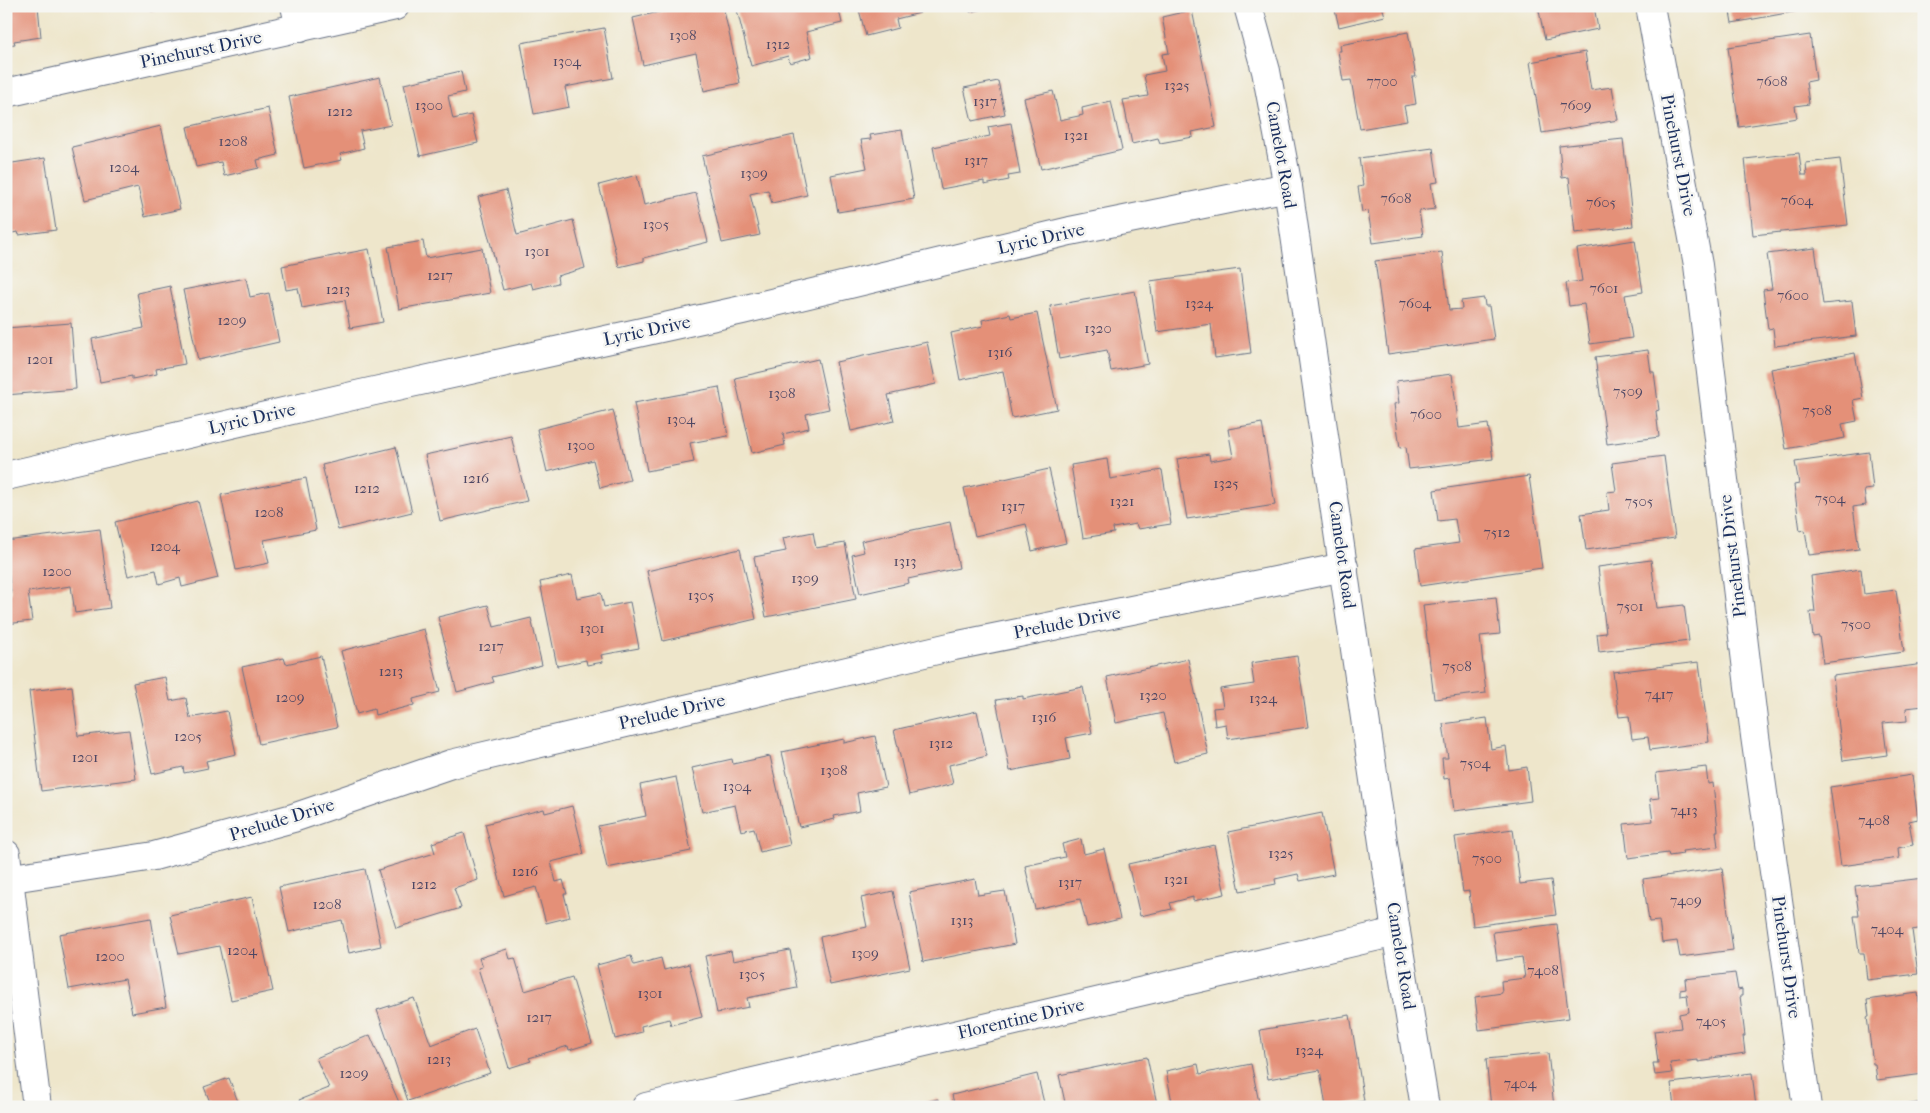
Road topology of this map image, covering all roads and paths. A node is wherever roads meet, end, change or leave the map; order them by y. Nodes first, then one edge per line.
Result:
1 (394, 6) edge
2 (1248, 6) edge
3 (1650, 6) edge
4 (298, 17) edge
5 (6, 93) edge
6 (1288, 187) junction
7 (6, 476) edge
8 (1344, 567) junction
9 (7, 870) edge
10 (1396, 932) junction
11 (37, 1107) edge
12 (646, 1107) edge
13 (1425, 1107) edge
14 (1807, 1107) edge

1 - 4 street, Pinehurst Drive
2 - 6 street, Camelot Road
3 - 14 street, Pinehurst Drive
4 - 5 street, Pinehurst Drive
6 - 7 street, Lyric Drive
6 - 8 street, Camelot Road
8 - 9 street, Prelude Drive
8 - 10 street, Camelot Road
9 - 11 street
10 - 12 street, Florentine Drive
10 - 13 street, Camelot Road

